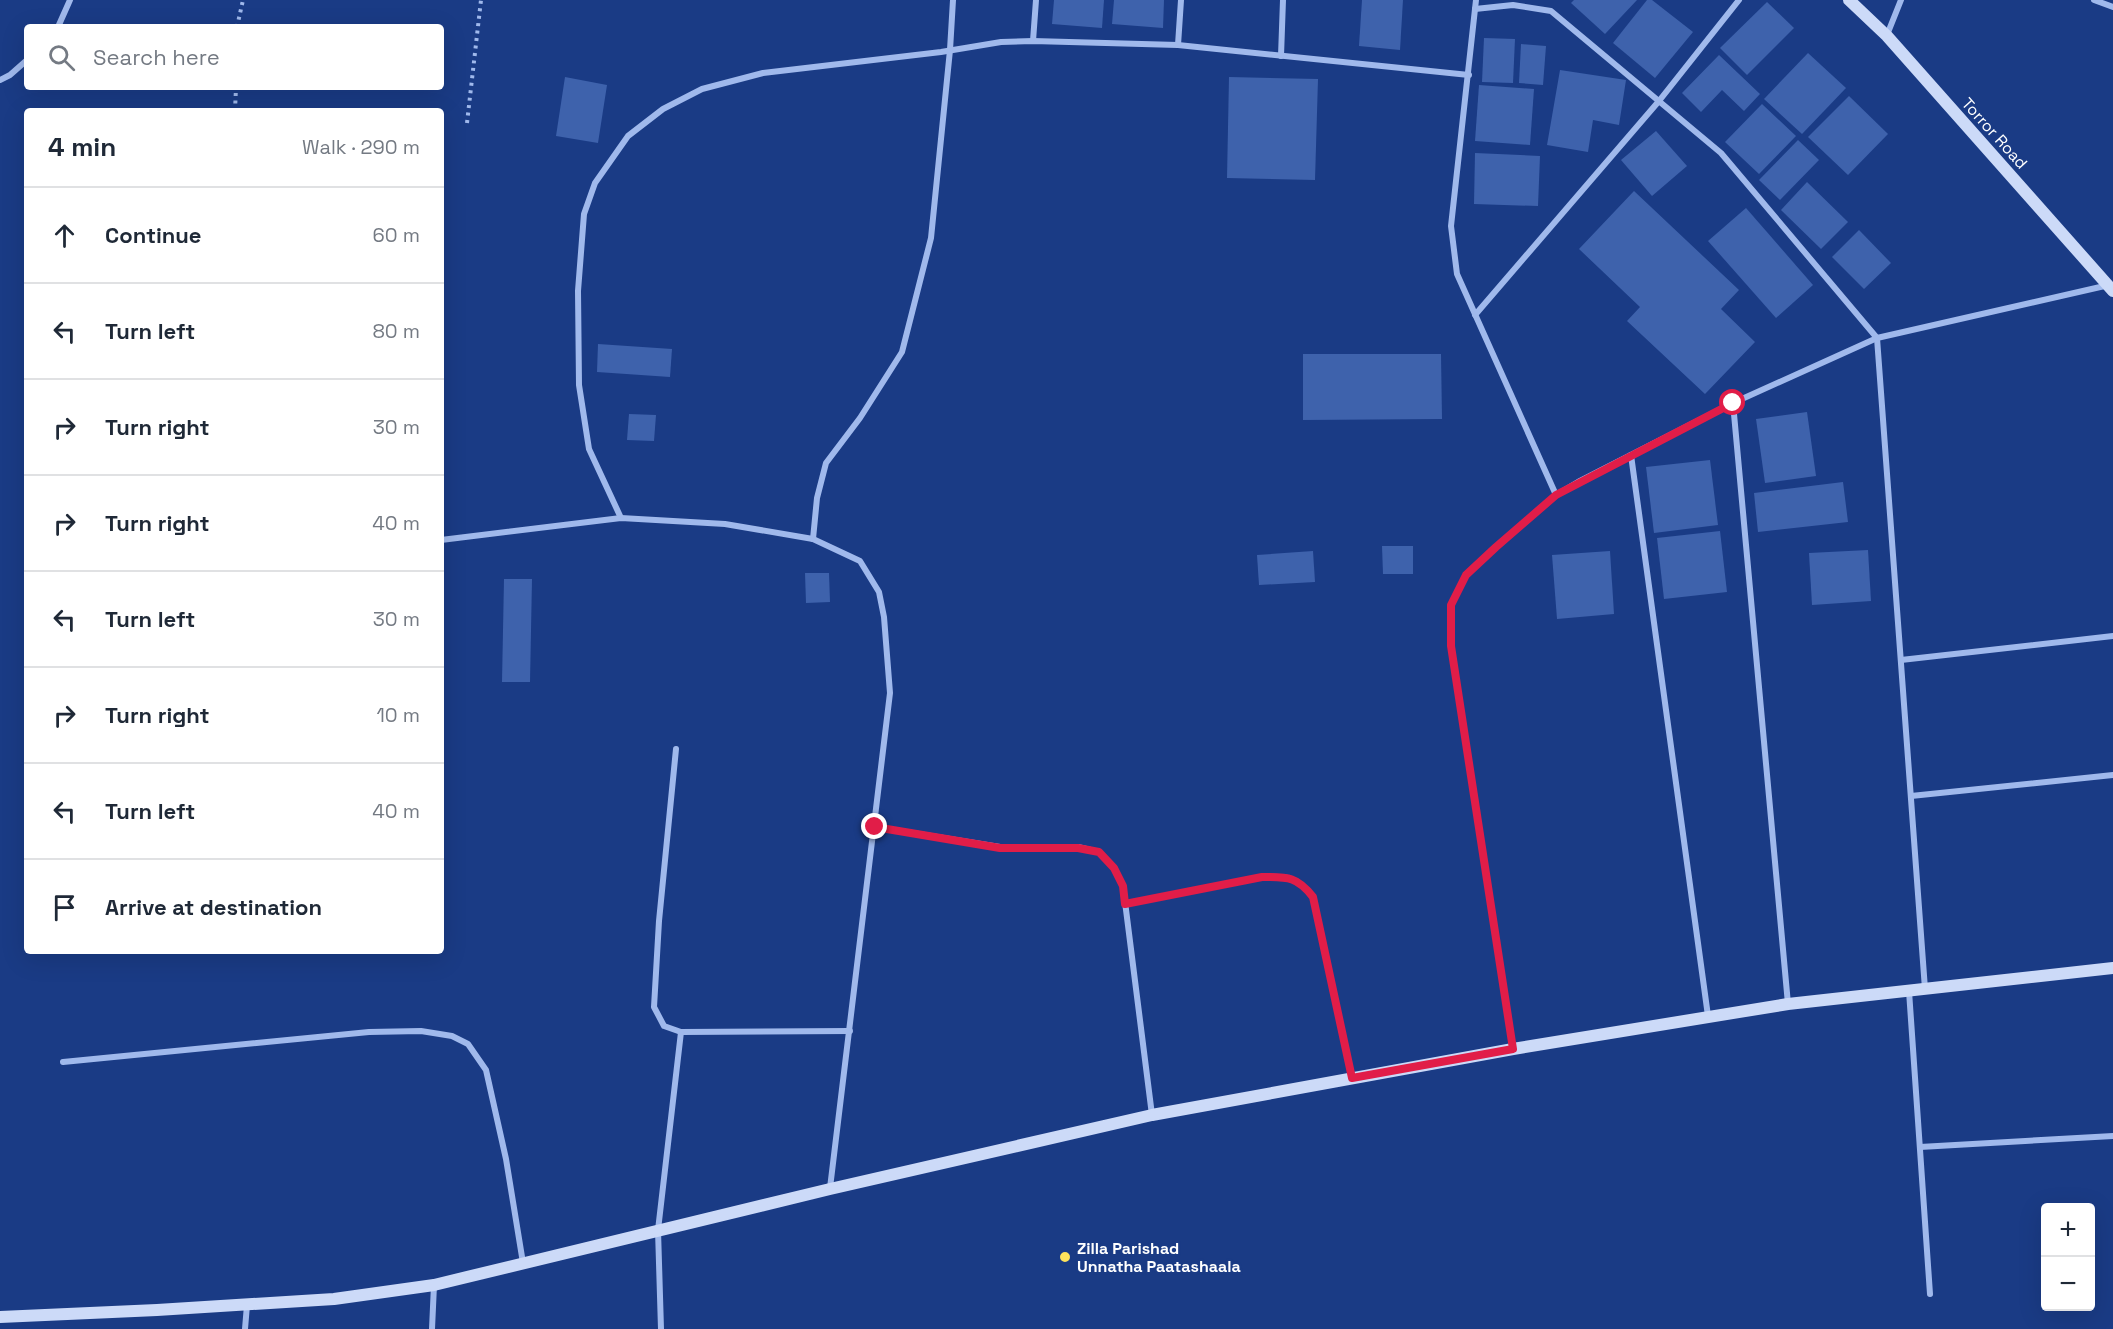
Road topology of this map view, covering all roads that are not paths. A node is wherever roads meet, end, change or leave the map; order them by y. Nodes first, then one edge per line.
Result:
1 (70, 0) edge
2 (953, 0) edge
3 (1036, 0) edge
4 (1181, 0) edge
5 (1283, 0) edge
6 (1476, 0) edge
7 (1739, 0) edge
8 (1849, 0) edge
9 (1900, 0) edge
10 (2094, 0) edge
11 (2113, 7) edge
12 (1475, 9) junction
13 (59, 24) edge
14 (1887, 36) junction
15 (1033, 40) junction
16 (1178, 45) junction
17 (950, 50) junction
18 (1281, 56) junction
19 (24, 63) edge
20 (1469, 75) junction
21 (0, 80) edge
22 (1659, 101) junction
23 (2112, 287) edge
24 (1475, 315) junction
25 (1877, 338) junction
26 (1733, 403) junction
27 (1631, 455) junction
28 (1556, 495) junction
29 (621, 518) junction
30 (813, 539) junction
31 (444, 540) edge
32 (2113, 636) edge
33 (1901, 660) junction
34 (676, 749) dead end
35 (2113, 775) edge
36 (1911, 796) junction
37 (875, 827) junction
38 (1125, 904) junction
39 (2113, 968) edge
40 (1925, 989) junction
41 (1909, 990) junction
42 (1788, 1004) junction
43 (1708, 1016) junction
44 (850, 1031) junction
45 (681, 1032) junction
46 (1513, 1049) junction
47 (63, 1062) dead end
48 (1352, 1078) junction
49 (1152, 1115) junction
50 (2113, 1136) edge
51 (1920, 1147) junction
52 (830, 1189) junction
53 (658, 1230) junction
54 (523, 1263) junction
55 (434, 1285) junction
56 (1930, 1294) dead end
57 (247, 1305) junction
58 (0, 1317) edge
59 (245, 1329) edge
60 (432, 1329) edge
61 (661, 1329) edge

1 - 13 street
2 - 17 street
3 - 15 street
4 - 16 street
5 - 18 street
6 - 12 street
7 - 22 street
8 - 14 street, Torror Road
9 - 14 street
10 - 11 street
12 - 20 street
12 - 22 street
14 - 23 street, Torror Road
15 - 16 street
15 - 17 street
16 - 18 street
17 - 29 street
17 - 30 street
18 - 20 street
19 - 21 street
20 - 24 street
22 - 24 street
22 - 25 street
23 - 25 street
24 - 28 street
25 - 26 street
25 - 33 street
26 - 27 street
26 - 42 street
27 - 28 street
27 - 43 street
28 - 46 street
29 - 30 street
29 - 31 street
30 - 37 street
32 - 33 street
33 - 36 street
34 - 45 street
35 - 36 street
36 - 40 street
37 - 38 street
37 - 44 street
38 - 48 street
38 - 49 street
39 - 40 street
40 - 41 street
41 - 42 street
41 - 51 street
42 - 43 street
43 - 46 street
44 - 45 street
44 - 52 street
45 - 53 street
46 - 48 street
47 - 54 street
48 - 49 street
49 - 52 street
50 - 51 street
51 - 56 street
52 - 53 street
53 - 54 street
53 - 61 street
54 - 55 street
55 - 57 street
55 - 60 street
57 - 58 street
57 - 59 street

